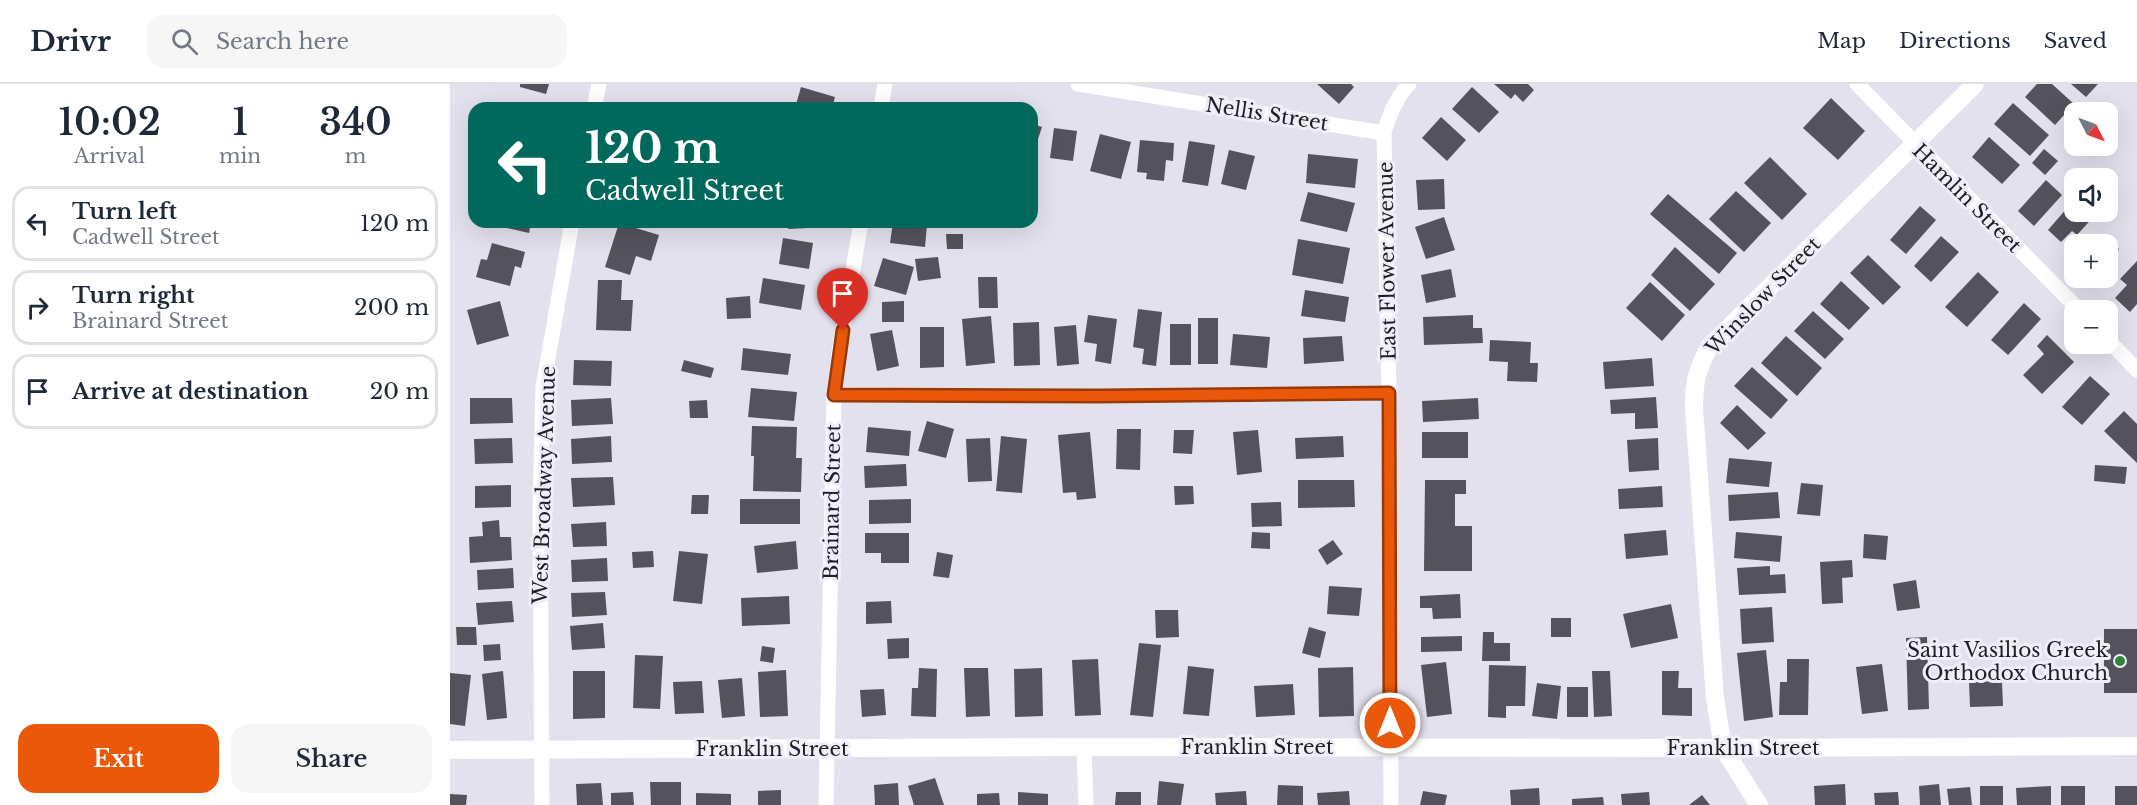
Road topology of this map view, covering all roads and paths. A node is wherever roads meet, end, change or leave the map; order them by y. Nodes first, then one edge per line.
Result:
1 (599, 84) edge
2 (885, 84) edge
3 (1078, 84) edge
4 (1409, 84) edge
5 (1857, 84) edge
6 (1975, 84) edge
7 (595, 102) edge
8 (882, 102) edge
9 (1384, 133) junction
10 (1914, 144) junction
11 (571, 228) edge
12 (860, 228) edge
13 (2069, 300) edge
14 (2118, 350) edge
15 (2137, 370) edge
16 (1389, 393) junction
17 (834, 395) junction
18 (2137, 746) edge
19 (1084, 747) junction
20 (1390, 747) junction
21 (1723, 748) junction
22 (827, 749) junction
23 (450, 750) edge
24 (542, 750) junction
25 (542, 805) edge
26 (826, 805) edge
27 (1086, 805) edge
28 (1391, 805) edge
29 (1759, 805) edge

1 - 7 street
2 - 8 street
3 - 9 street, Nellis Street
4 - 9 street, East Flower Avenue
5 - 10 street, Hamlin Street
6 - 10 street, Winslow Street
9 - 16 street, East Flower Avenue
10 - 13 street, Hamlin Street
10 - 21 street, Winslow Street
11 - 24 street, West Broadway Avenue
12 - 17 street, Brainard Street
14 - 15 street
16 - 17 street
16 - 20 street, East Flower Avenue
17 - 22 street, Brainard Street
18 - 21 street, Franklin Street
19 - 20 street, Franklin Street
19 - 22 street, Franklin Street
19 - 27 street
20 - 21 street, Franklin Street
20 - 28 street, East Flower Avenue
21 - 29 street
22 - 24 street, Franklin Street
22 - 26 street, Brainard Street
23 - 24 street, Franklin Street
24 - 25 street, West Broadway Avenue

